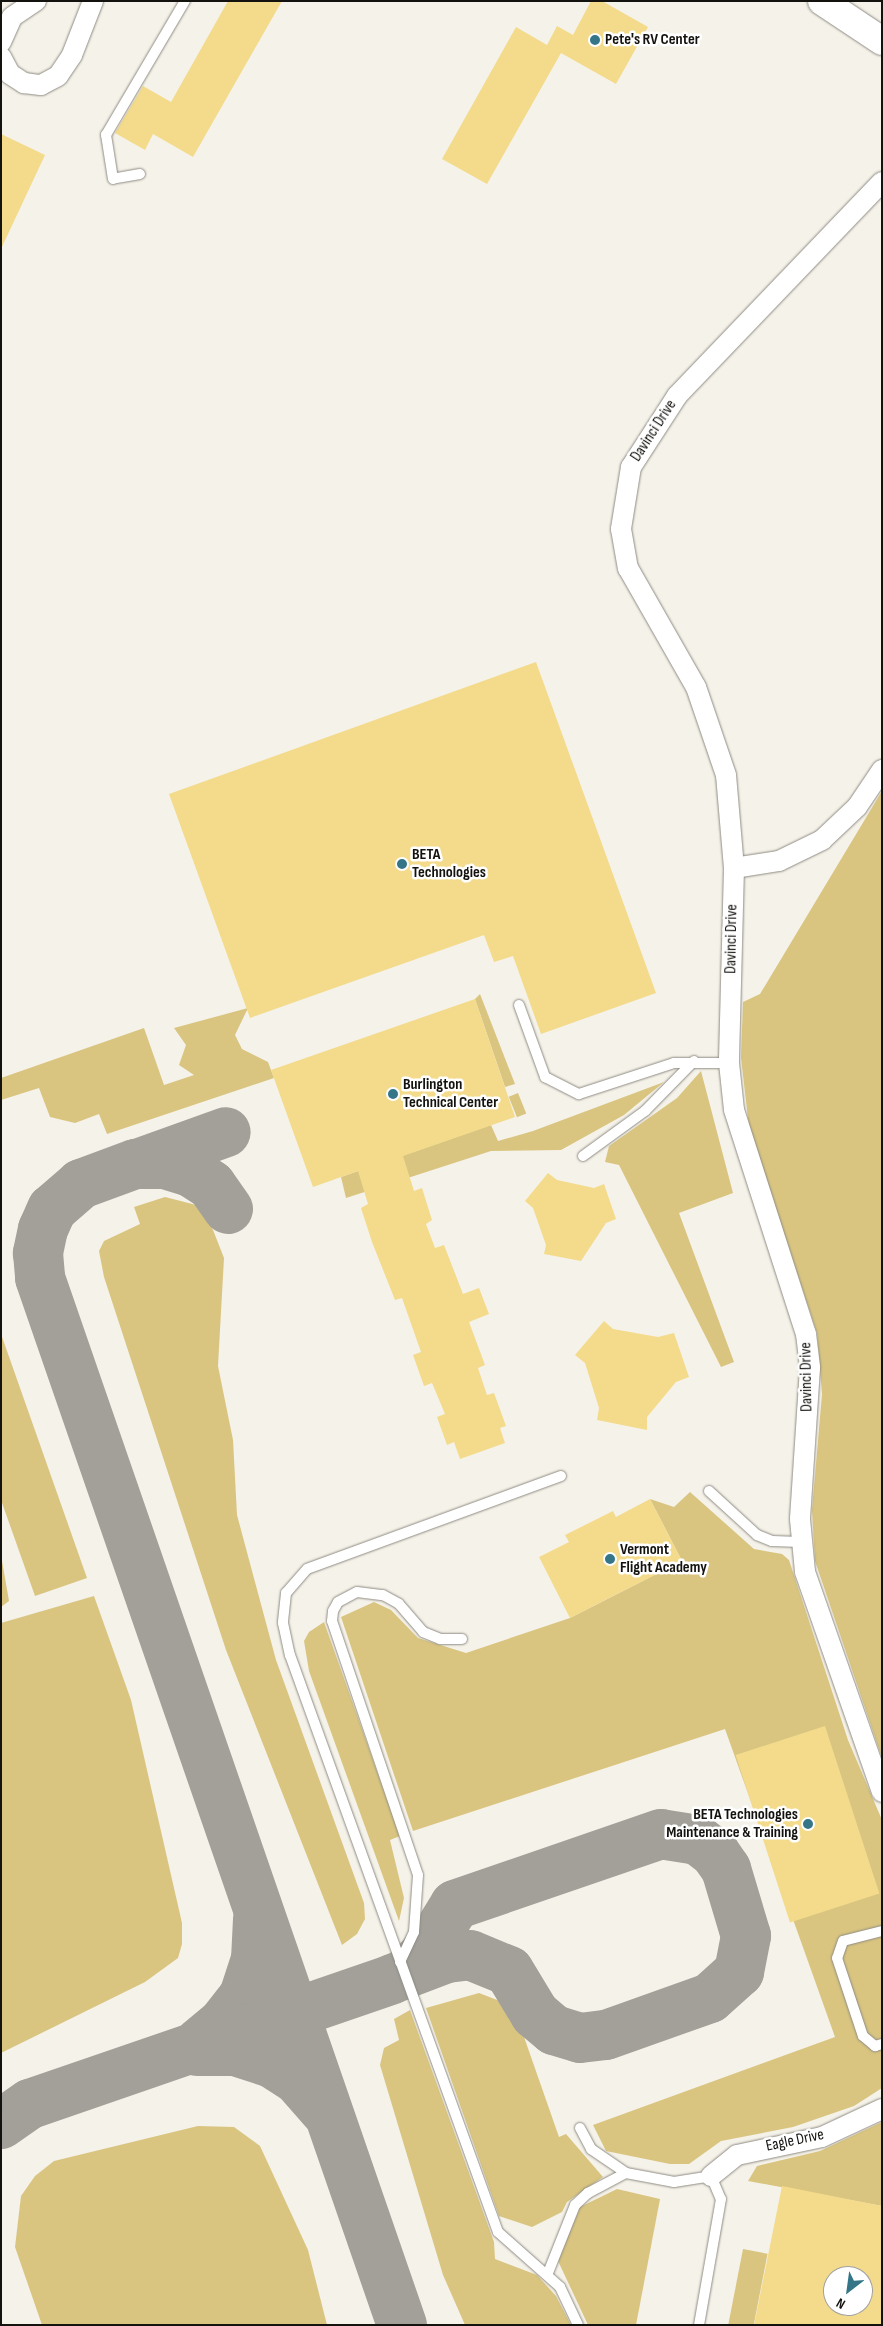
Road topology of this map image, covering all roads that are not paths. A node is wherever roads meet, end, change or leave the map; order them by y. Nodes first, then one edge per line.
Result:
1 (36, 1) edge
2 (93, 1) edge
3 (185, 1) edge
4 (822, 1) edge
5 (882, 41) edge
6 (1, 42) edge
7 (1, 57) edge
8 (140, 174) dead end
9 (882, 182) edge
10 (882, 770) edge
11 (734, 868) junction
12 (519, 1005) dead end
13 (694, 1061) junction
14 (729, 1063) junction
15 (583, 1156) dead end
16 (561, 1476) dead end
17 (709, 1491) dead end
18 (800, 1542) junction
19 (462, 1640) dead end
20 (882, 1792) edge
21 (882, 1931) edge
22 (400, 1962) junction
23 (882, 2044) edge
24 (882, 2109) edge
25 (580, 2128) dead end
26 (626, 2173) junction
27 (711, 2176) junction
28 (548, 2273) junction
29 (578, 2325) edge
30 (699, 2325) edge

1 - 6 street
2 - 7 street
3 - 8 lane
4 - 5 main road
9 - 11 street, Davinci Drive
10 - 11 street
11 - 14 street, Davinci Drive
12 - 13 lane
13 - 14 lane
13 - 15 lane
14 - 18 street, Davinci Drive
16 - 22 lane
17 - 18 lane
18 - 20 street, Davinci Drive
19 - 22 lane
21 - 23 lane
22 - 28 lane
24 - 27 street, Eagle Drive
25 - 26 lane
26 - 27 lane
26 - 28 lane
27 - 30 lane
28 - 29 lane

